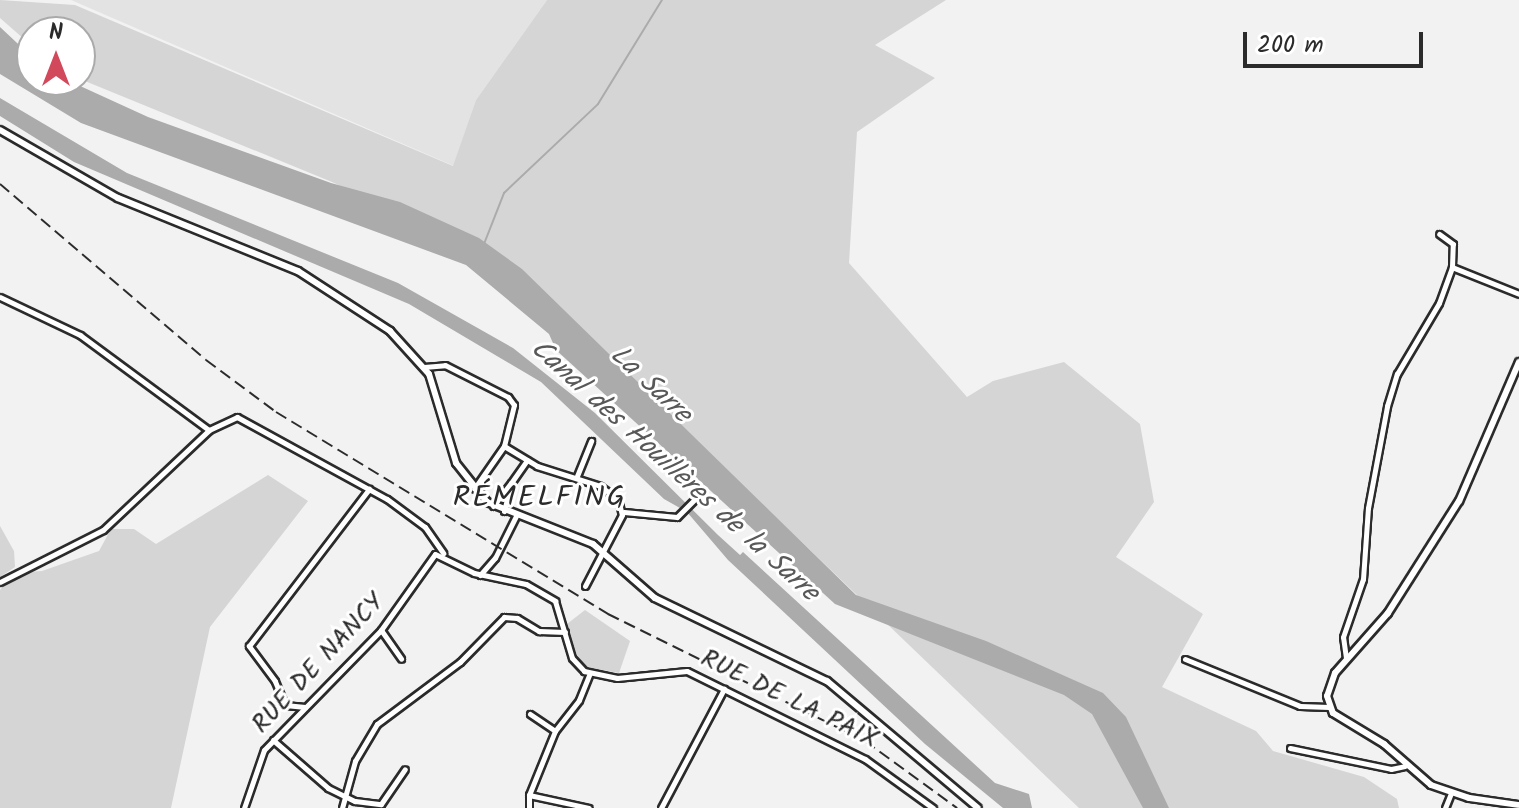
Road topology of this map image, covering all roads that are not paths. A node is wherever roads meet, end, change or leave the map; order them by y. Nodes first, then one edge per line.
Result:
1 (0, 130) edge
2 (1439, 234) dead end
3 (1452, 267) junction
4 (1519, 294) edge
5 (0, 297) edge
6 (1519, 362) edge
7 (424, 367) junction
8 (209, 430) junction
9 (591, 441) dead end
10 (504, 446) junction
11 (527, 460) junction
12 (577, 476) junction
13 (511, 483) junction
14 (369, 489) junction
15 (474, 490) junction
16 (693, 500) dead end
17 (493, 506) junction
18 (504, 512) junction
19 (624, 512) junction
20 (516, 516) junction
21 (432, 536) junction
22 (606, 551) junction
23 (435, 554) junction
24 (443, 554) junction
25 (493, 562) junction
26 (480, 575) junction
27 (492, 577) junction
28 (0, 582) edge
29 (585, 586) dead end
30 (381, 630) junction
31 (565, 632) junction
32 (1346, 658) junction
33 (401, 659) dead end
34 (1185, 659) dead end
35 (590, 673) junction
36 (724, 689) junction
37 (306, 707) junction
38 (1329, 707) junction
39 (530, 714) dead end
40 (555, 731) junction
41 (279, 734) junction
42 (273, 740) junction
43 (283, 748) junction
44 (1290, 748) dead end
45 (1405, 766) junction
46 (405, 769) dead end
47 (1451, 793) junction
48 (343, 795) junction
49 (529, 795) junction
50 (1519, 805) edge
51 (244, 808) edge
52 (342, 808) edge
53 (529, 808) edge
54 (589, 808) edge
55 (661, 808) edge
56 (933, 808) edge
57 (978, 808) edge
58 (1445, 808) edge

1 - 7 street
2 - 3 street
3 - 4 street
3 - 32 street
5 - 8 street
6 - 32 street
7 - 10 street
7 - 15 street
8 - 14 street
8 - 28 street
9 - 12 street
10 - 11 street
10 - 15 street
11 - 12 street
11 - 13 street
12 - 19 street
13 - 17 street
13 - 18 street
14 - 21 street
14 - 37 street
15 - 17 street
16 - 19 street
17 - 18 street
18 - 20 street
19 - 22 street
20 - 22 street
20 - 25 street
21 - 23 street
21 - 24 street
22 - 29 street
22 - 57 street
23 - 24 street
23 - 30 street, RUE DE NANCY
24 - 26 street
25 - 26 street
25 - 27 street
26 - 27 street
27 - 31 street
30 - 33 street
30 - 37 street, RUE DE NANCY
31 - 35 street
31 - 48 street
32 - 38 street
34 - 38 street
35 - 36 street, RUE DE LA PAIX
35 - 40 street
36 - 55 street
36 - 56 street, RUE DE LA PAIX
37 - 41 street, RUE DE NANCY
38 - 45 street
39 - 40 street
40 - 49 street
41 - 42 street, RUE DE NANCY
41 - 43 street
42 - 43 street
42 - 51 street, RUE DE NANCY
43 - 48 street
44 - 45 street
45 - 47 street
46 - 48 street
47 - 50 street
47 - 58 street
48 - 52 street
49 - 53 street
49 - 54 street

